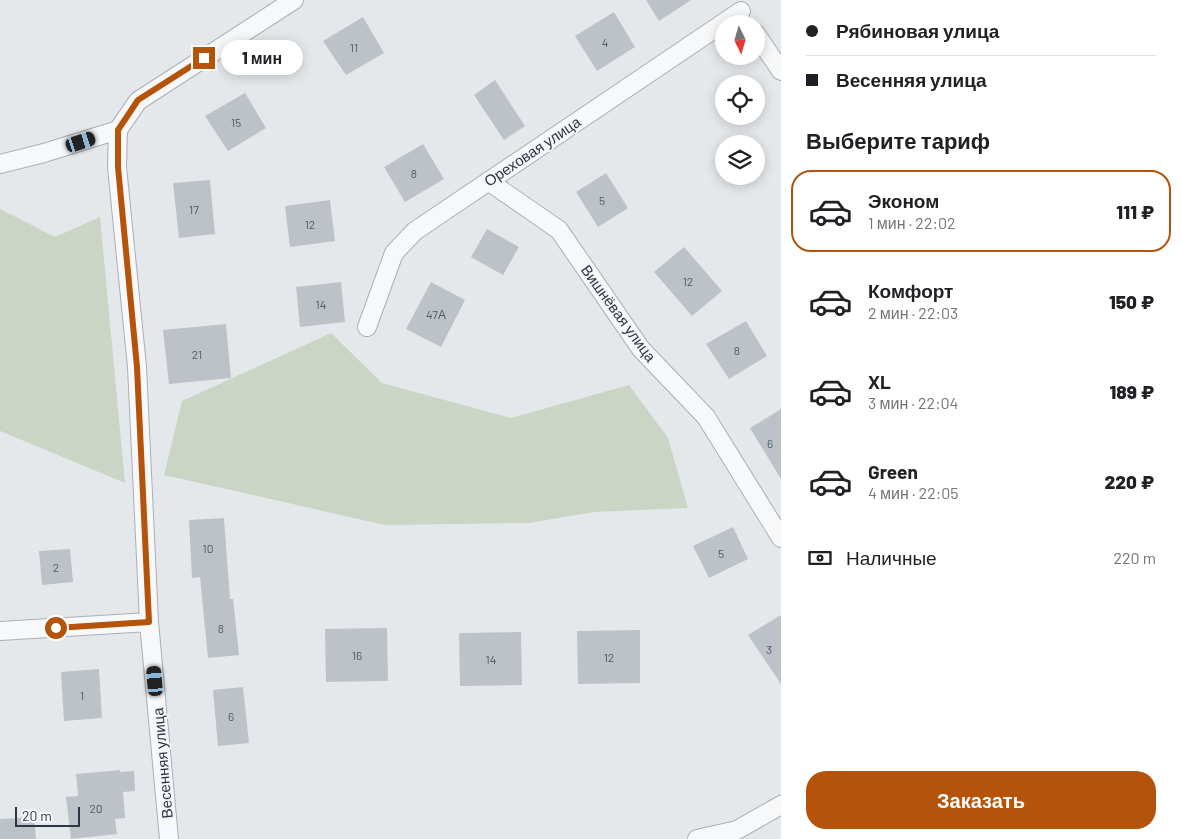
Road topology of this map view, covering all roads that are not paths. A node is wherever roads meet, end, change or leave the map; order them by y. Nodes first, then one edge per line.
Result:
1 (294, 0) edge
2 (741, 12) edge
3 (765, 47) edge
4 (781, 71) edge
5 (118, 130) junction
6 (0, 164) edge
7 (488, 181) junction
8 (366, 327) dead end
9 (781, 538) edge
10 (149, 622) junction
11 (0, 632) edge
12 (781, 805) edge
13 (169, 839) edge
14 (696, 839) edge

1 - 5 street
2 - 7 street, Ореховая улица
3 - 4 street
5 - 6 street
5 - 10 street, Весенняя улица
7 - 8 street, Ореховая улица
7 - 9 street, Вишнёвая улица
10 - 11 street
10 - 13 street, Весенняя улица
12 - 14 street

